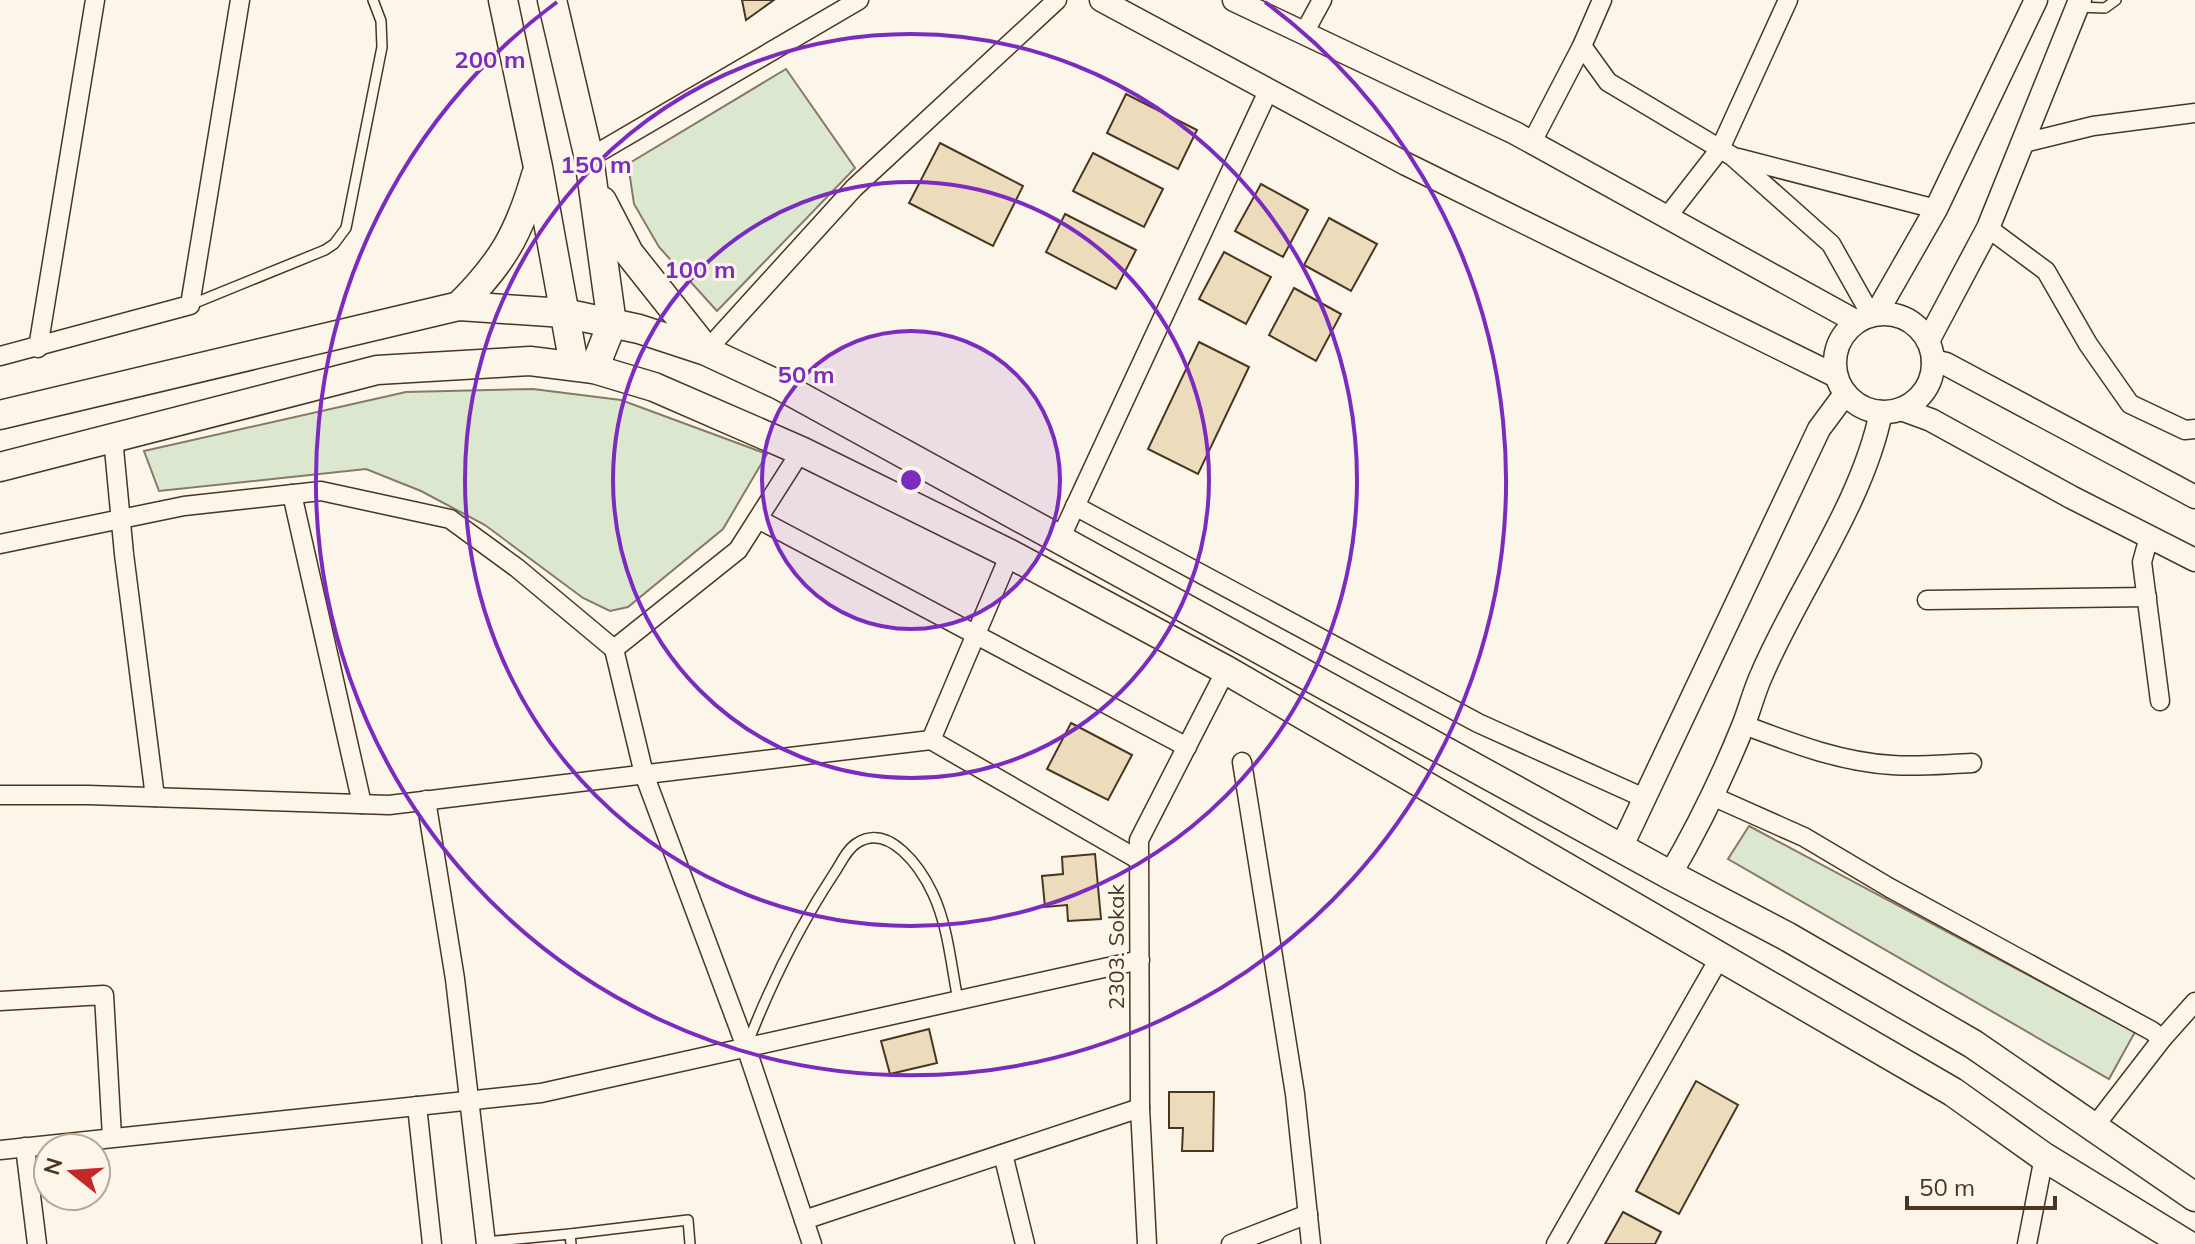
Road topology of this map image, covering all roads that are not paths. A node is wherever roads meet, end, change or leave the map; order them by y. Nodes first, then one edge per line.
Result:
1 (95, 0) edge
2 (240, 0) edge
3 (373, 0) edge
4 (503, 0) edge
5 (552, 0) edge
6 (859, 0) edge
7 (1057, 0) edge
8 (1101, 0) edge
9 (1234, 0) edge
10 (1322, 0) edge
11 (1602, 0) edge
12 (1788, 0) edge
13 (2036, 0) edge
14 (2116, 0) edge
15 (2079, 4) edge
16 (1304, 33) junction
17 (1582, 46) junction
18 (1269, 89) junction
19 (2195, 113) edge
20 (1532, 142) junction
21 (2024, 143) junction
22 (1726, 152) junction
23 (538, 167) junction
24 (591, 170) junction
25 (1936, 209) junction
26 (1667, 217) junction
27 (1988, 228) junction
28 (190, 305) junction
29 (459, 306) junction
30 (564, 313) junction
31 (1868, 317) junction
32 (612, 324) junction
33 (38, 348) junction
34 (706, 351) junction
35 (1931, 351) junction
36 (0, 356) edge
37 (584, 367) junction
38 (1841, 385) junction
39 (1891, 411) junction
40 (0, 415) edge
41 (2195, 429) edge
42 (113, 438) junction
43 (801, 451) junction
44 (0, 467) edge
45 (292, 494) junction
46 (2195, 497) edge
47 (1075, 506) junction
48 (121, 518) junction
49 (758, 519) junction
50 (2149, 537) junction
51 (1060, 539) junction
52 (0, 544) edge
53 (1010, 554) junction
54 (2195, 560) edge
55 (2147, 597) junction
56 (1927, 600) dead end
57 (976, 633) junction
58 (614, 649) junction
59 (1226, 670) junction
60 (2160, 701) dead end
61 (1744, 725) junction
62 (931, 740) junction
63 (1187, 747) junction
64 (1242, 762) dead end
65 (1972, 763) dead end
66 (644, 774) junction
67 (0, 795) edge
68 (1712, 796) junction
69 (155, 797) junction
70 (1644, 798) junction
71 (426, 800) junction
72 (362, 804) junction
73 (1621, 848) junction
74 (1139, 860) junction
75 (1670, 875) junction
76 (1720, 957) junction
77 (1140, 960) junction
78 (958, 1000) junction
79 (0, 1001) edge
80 (2195, 1002) edge
81 (2162, 1039) junction
82 (746, 1047) junction
83 (469, 1101) junction
84 (417, 1106) junction
85 (1140, 1108) junction
86 (2094, 1127) junction
87 (112, 1132) edge
88 (112, 1137) edge
89 (32, 1146) edge
90 (25, 1147) junction
91 (0, 1150) edge
92 (1003, 1154) junction
93 (2044, 1157) junction
94 (2195, 1197) edge
95 (1308, 1214) junction
96 (804, 1220) junction
97 (571, 1239) edge
98 (486, 1243) edge
99 (2183, 1243) edge
100 (37, 1244) edge
101 (432, 1244) edge
102 (690, 1244) edge
103 (812, 1244) edge
104 (1025, 1244) edge
105 (1147, 1244) edge
106 (1231, 1244) edge
107 (1311, 1244) edge
108 (1556, 1244) edge
109 (2027, 1244) edge

1 - 33 street
2 - 28 street
3 - 28 lane
4 - 23 main road
5 - 24 main road
6 - 24 street
7 - 34 street
8 - 18 street
9 - 16 street
10 - 16 street
11 - 17 street
12 - 22 street
13 - 25 street
14 - 15 lane
15 - 21 street
16 - 20 street
17 - 20 street
17 - 22 street
18 - 38 street
18 - 47 street
19 - 21 street
20 - 26 street
21 - 27 street
22 - 25 street
22 - 26 street
22 - 31 street
23 - 29 main road
23 - 30 main road
24 - 32 main road
24 - 34 main road
25 - 31 street
26 - 31 street
27 - 35 street
27 - 41 street
28 - 33 street
29 - 30 main road
29 - 40 main road
30 - 32 main road
30 - 37 main road
31 - 35 street
31 - 38 street
32 - 34 main road
32 - 37 main road
33 - 36 street
34 - 51 main road
35 - 39 street
35 - 46 street
37 - 42 main road
37 - 43 main road
38 - 39 street
38 - 70 street
39 - 50 street
39 - 61 street
42 - 44 main road
42 - 48 street
43 - 49 street
43 - 53 main road
45 - 48 street
45 - 58 street
45 - 72 street
47 - 51 street
47 - 70 street
48 - 52 street
48 - 69 street
49 - 57 street
49 - 58 street
50 - 54 street
50 - 55 street
51 - 73 main road
53 - 57 street
53 - 59 main road
55 - 56 street
55 - 60 street
57 - 62 street
57 - 63 street
58 - 66 street
59 - 63 street, 2303. Sokak
59 - 76 main road
61 - 65 street
61 - 68 street
62 - 66 street
62 - 74 street
63 - 74 street, 2303. Sokak
64 - 95 street
66 - 71 street
66 - 82 street
67 - 69 street
68 - 75 street
68 - 81 street
69 - 72 street
70 - 73 street
71 - 72 street
71 - 83 street
73 - 75 main road
74 - 77 street, 2303. Sokak
75 - 86 main road
76 - 93 main road
76 - 108 street
77 - 78 street
77 - 85 street, 2303. Sokak
78 - 82 street
78 - 82 lane
79 - 87 street
80 - 81 street
81 - 86 street
82 - 83 street
82 - 96 street
83 - 84 street
83 - 98 street
84 - 88 street
84 - 101 street
85 - 92 street
85 - 105 street, 2303. Sokak
86 - 94 main road
89 - 90 street
90 - 91 street
90 - 100 street
92 - 96 street
92 - 104 street
93 - 99 main road
93 - 109 street
95 - 106 street
95 - 107 street
96 - 103 street
97 - 98 lane
97 - 102 lane

